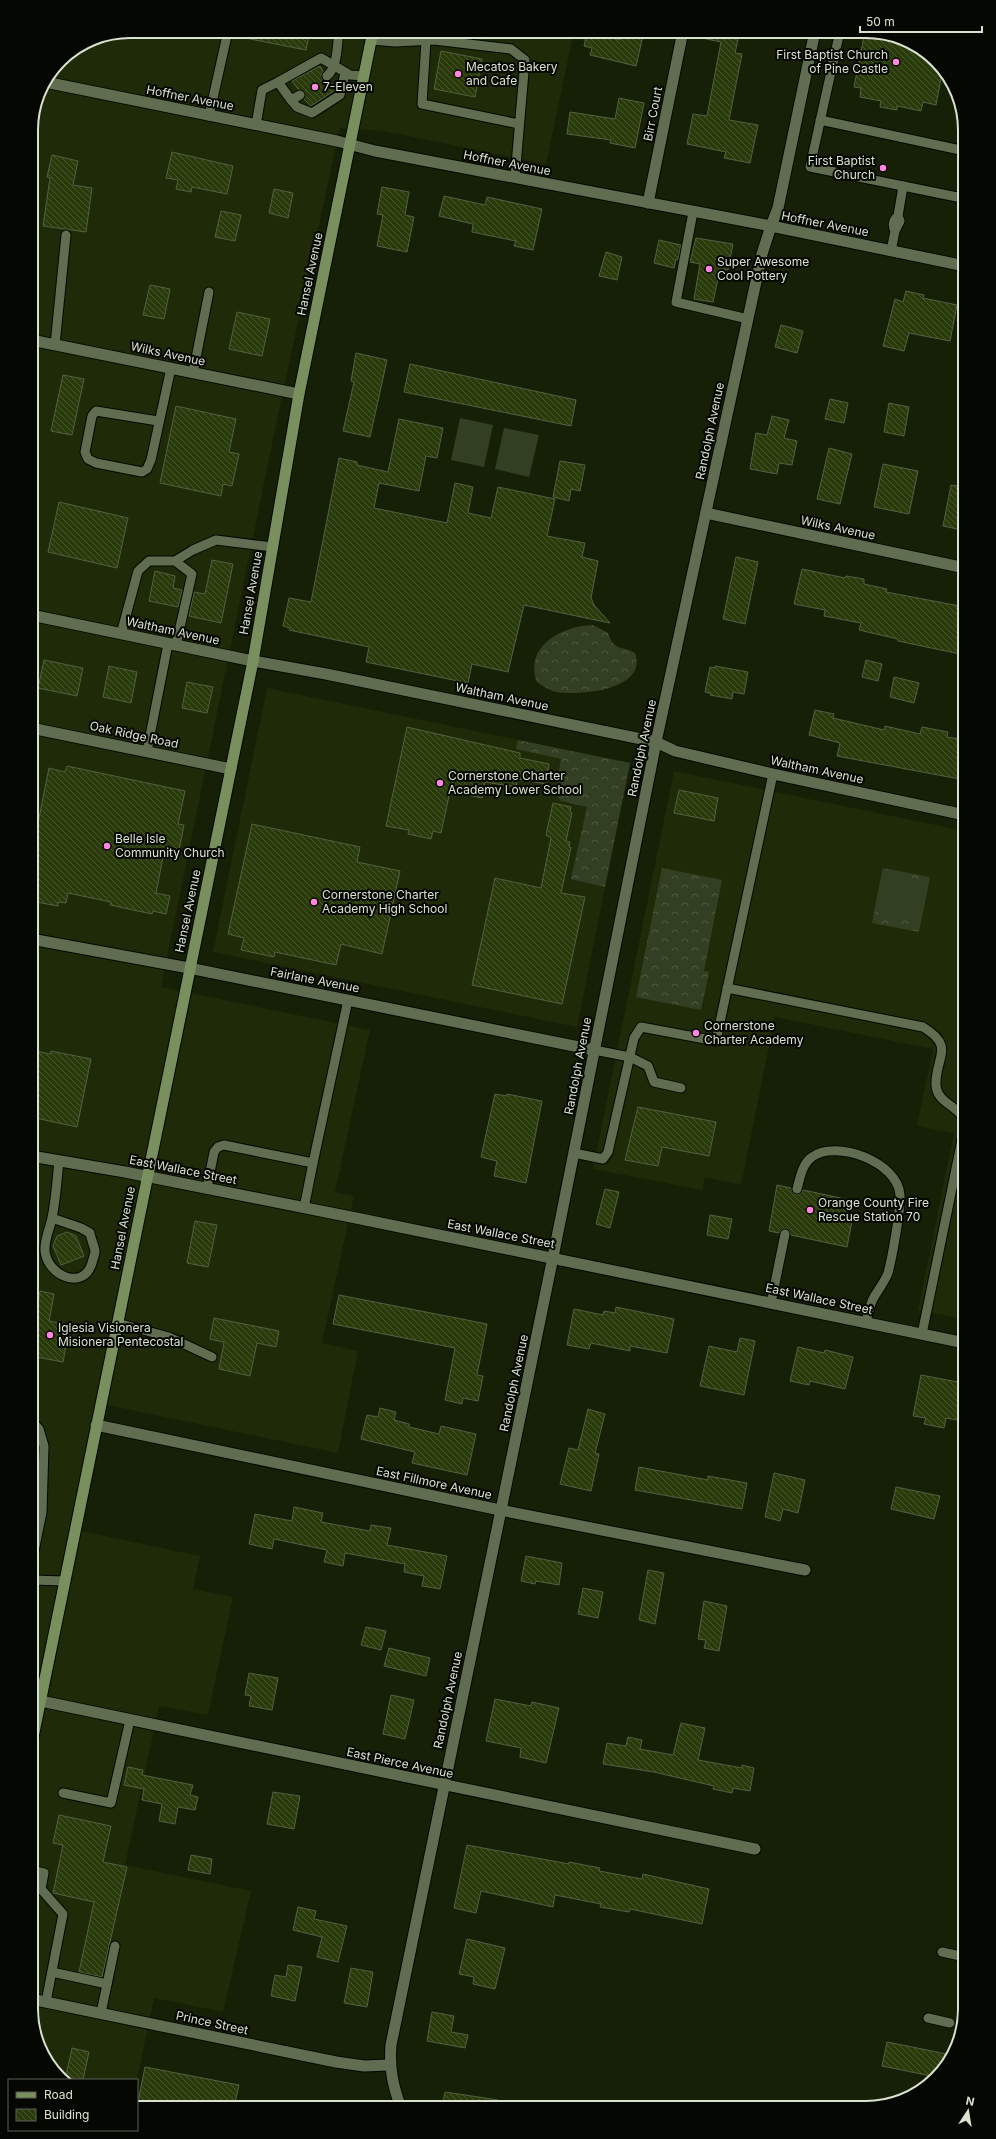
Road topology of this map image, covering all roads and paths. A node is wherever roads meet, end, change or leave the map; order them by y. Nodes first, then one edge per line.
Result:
1 (226, 38) edge
2 (338, 38) edge
3 (371, 38) edge
4 (382, 38) edge
5 (682, 38) edge
6 (814, 38) edge
7 (838, 38) edge
8 (426, 41) junction
9 (333, 66) junction
10 (345, 73) junction
11 (327, 76) dead end
12 (364, 76) junction
13 (52, 82) edge
14 (278, 82) junction
15 (300, 95) dead end
16 (291, 100) junction
17 (209, 116) junction
18 (820, 120) junction
19 (519, 124) junction
20 (256, 125) junction
21 (351, 145) junction
22 (958, 150) edge
23 (515, 177) junction
24 (903, 186) junction
25 (958, 197) edge
26 (648, 203) junction
27 (693, 212) junction
28 (771, 226) junction
29 (66, 235) dead end
30 (891, 251) junction
31 (958, 265) edge
32 (209, 292) dead end
33 (748, 319) junction
34 (38, 341) edge
35 (56, 345) junction
36 (171, 368) junction
37 (193, 372) junction
38 (300, 394) junction
39 (158, 421) junction
40 (706, 513) junction
41 (273, 547) junction
42 (176, 561) junction
43 (958, 567) edge
44 (38, 617) edge
45 (121, 634) junction
46 (172, 644) junction
47 (253, 661) junction
48 (38, 729) edge
49 (656, 742) junction
50 (147, 751) junction
51 (231, 769) junction
52 (773, 774) junction
53 (958, 814) edge
54 (38, 940) edge
55 (189, 968) junction
56 (727, 988) junction
57 (348, 1000) junction
58 (594, 1050) junction
59 (630, 1057) junction
60 (682, 1088) dead end
61 (958, 1111) edge
62 (574, 1153) junction
63 (38, 1157) edge
64 (958, 1159) edge
65 (59, 1160) junction
66 (313, 1163) junction
67 (147, 1176) junction
68 (207, 1188) junction
69 (797, 1189) dead end
70 (304, 1208) junction
71 (52, 1218) junction
72 (785, 1234) dead end
73 (553, 1258) junction
74 (771, 1303) junction
75 (866, 1322) junction
76 (117, 1323) junction
77 (922, 1334) junction
78 (958, 1342) edge
79 (212, 1357) dead end
80 (96, 1426) junction
81 (38, 1428) edge
82 (500, 1510) junction
83 (38, 1538) edge
84 (805, 1570) dead end
85 (38, 1580) edge
86 (65, 1581) junction
87 (38, 1692) edge
88 (38, 1700) edge
89 (130, 1720) junction
90 (443, 1785) junction
91 (63, 1793) dead end
92 (754, 1849) dead end
93 (38, 1872) edge
94 (115, 1946) dead end
95 (942, 1952) dead end
96 (958, 1955) edge
97 (52, 1972) junction
98 (107, 1984) junction
99 (38, 2000) edge
100 (46, 2002) junction
101 (101, 2013) junction
102 (928, 2018) dead end
103 (950, 2023) dead end
104 (389, 2065) junction
105 (399, 2101) edge

1 - 17 lane
2 - 9 lane
3 - 12 main road, Hansel Avenue
4 - 8 lane
5 - 26 street, Birr Court
6 - 28 street, Randolph Avenue
7 - 18 lane
8 - 19 lane
8 - 19 lane
9 - 10 lane
9 - 11 lane
9 - 14 lane
10 - 12 lane
10 - 16 lane
12 - 21 main road, Hansel Avenue
13 - 17 street, Hoffner Avenue
14 - 16 lane
14 - 20 lane
15 - 16 lane
17 - 20 street, Hoffner Avenue
18 - 22 lane
18 - 24 lane
19 - 23 lane
20 - 21 street, Hoffner Avenue
21 - 23 street, Hoffner Avenue
21 - 38 main road, Hansel Avenue
23 - 26 street, Hoffner Avenue
24 - 25 lane
24 - 30 lane
26 - 27 street, Hoffner Avenue
27 - 28 street, Hoffner Avenue
27 - 33 lane
28 - 30 street, Hoffner Avenue
28 - 33 street, Randolph Avenue
29 - 35 lane
30 - 31 street, Hoffner Avenue
32 - 37 lane
33 - 40 street, Randolph Avenue
34 - 35 street, Wilks Avenue
35 - 36 street, Wilks Avenue
36 - 37 street, Wilks Avenue
36 - 39 lane
37 - 38 street, Wilks Avenue
38 - 41 main road, Hansel Avenue
39 - 39 lane
40 - 43 street, Wilks Avenue
40 - 49 street, Randolph Avenue
41 - 42 lane
41 - 47 main road, Hansel Avenue
42 - 45 lane
42 - 46 lane
44 - 45 street, Waltham Avenue
45 - 46 street, Waltham Avenue
46 - 47 street, Waltham Avenue
46 - 50 lane
47 - 49 street, Waltham Avenue
47 - 51 main road, Hansel Avenue
48 - 50 street, Oak Ridge Road
49 - 52 street, Waltham Avenue
49 - 58 street, Randolph Avenue
50 - 51 street, Oak Ridge Road
51 - 55 main road, Hansel Avenue
52 - 53 street, Waltham Avenue
52 - 56 lane
54 - 55 street, Fairlane Avenue
55 - 57 street, Fairlane Avenue
55 - 67 main road, Hansel Avenue
56 - 59 lane
56 - 61 lane
57 - 58 street, Fairlane Avenue
57 - 66 lane
58 - 59 lane
58 - 62 street, Randolph Avenue
59 - 60 lane
59 - 62 lane
62 - 73 street, Randolph Avenue
63 - 65 street, East Wallace Street
64 - 77 lane
65 - 67 street, East Wallace Street
65 - 71 lane
66 - 68 lane
66 - 70 lane
67 - 68 street, East Wallace Street
67 - 76 main road, Hansel Avenue
68 - 70 street, East Wallace Street
69 - 75 lane
70 - 73 street, East Wallace Street
71 - 71 lane
72 - 74 lane
73 - 74 street, East Wallace Street
73 - 82 street, Randolph Avenue
74 - 75 street, East Wallace Street
75 - 77 street, East Wallace Street
76 - 79 lane
76 - 80 main road, Hansel Avenue
77 - 78 street, East Wallace Street
80 - 82 street, East Fillmore Avenue
80 - 86 main road, Hansel Avenue
81 - 83 lane
82 - 84 street, East Fillmore Avenue
82 - 90 street, Randolph Avenue
85 - 86 lane
86 - 87 main road, Hansel Avenue
88 - 89 street, East Pierce Avenue
89 - 90 street, East Pierce Avenue
89 - 91 lane
90 - 92 street, East Pierce Avenue
90 - 104 street, Randolph Avenue
93 - 97 lane
94 - 98 lane
95 - 96 lane
97 - 98 lane
97 - 100 lane
98 - 101 lane
99 - 100 street, Prince Street
100 - 101 street, Prince Street
101 - 104 street, Prince Street
102 - 103 lane
104 - 105 street, Randolph Avenue

